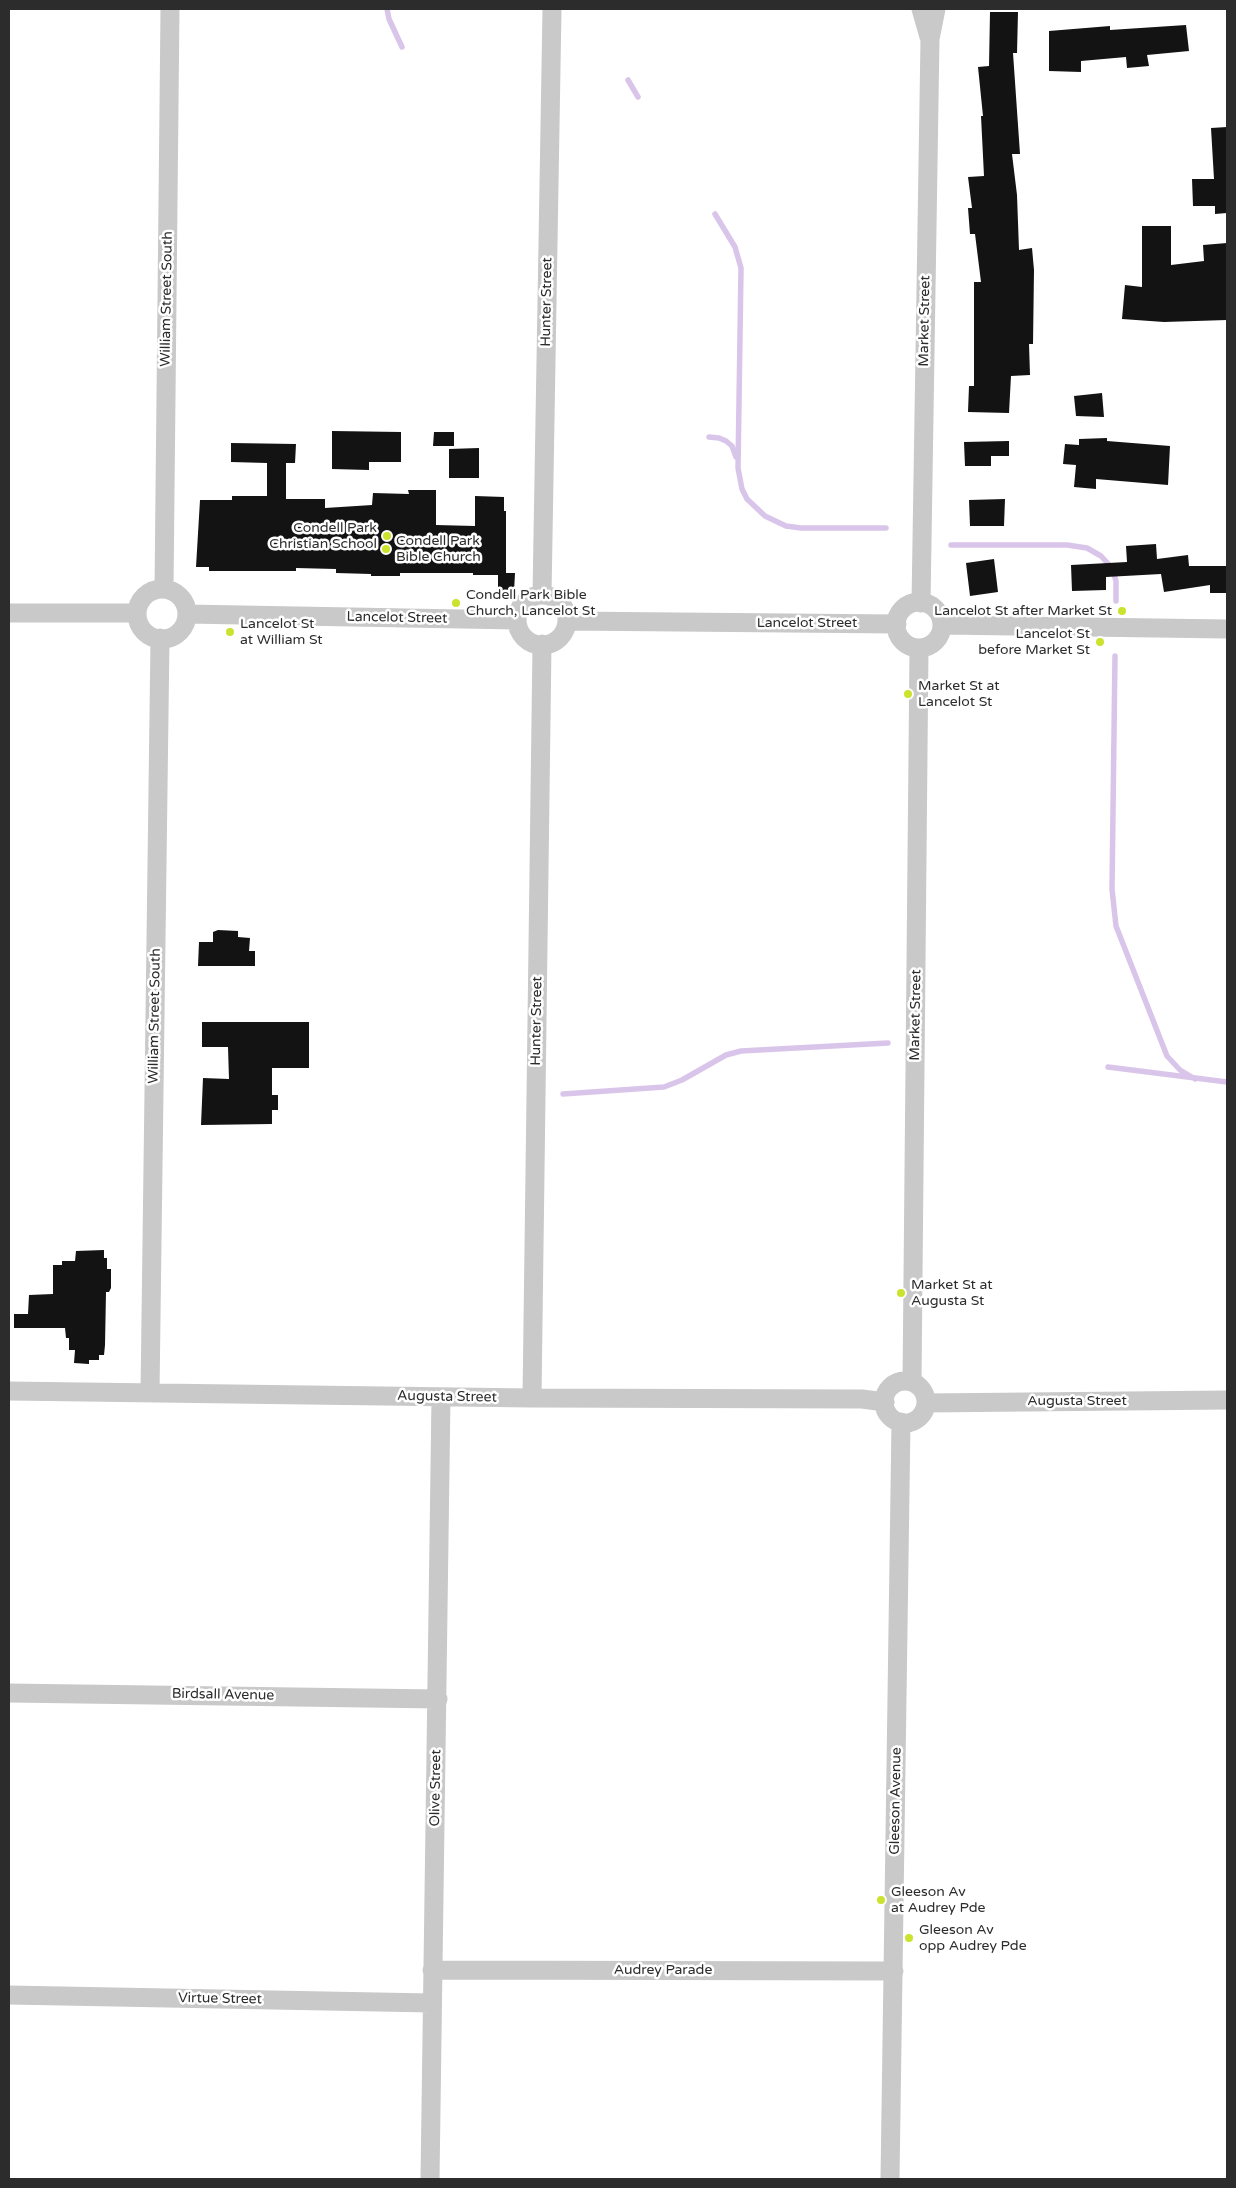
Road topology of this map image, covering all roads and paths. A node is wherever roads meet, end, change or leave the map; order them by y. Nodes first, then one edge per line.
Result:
1 (170, 9) edge
2 (552, 9) edge
3 (921, 9) edge
4 (936, 9) edge
5 (930, 39) junction
6 (164, 589) junction
7 (542, 595) junction
8 (921, 602) junction
9 (9, 613) edge
10 (137, 613) junction
11 (186, 614) junction
12 (517, 620) junction
13 (567, 621) junction
14 (897, 624) junction
15 (942, 625) junction
16 (1227, 630) edge
17 (160, 638) junction
18 (542, 644) junction
19 (919, 648) junction
20 (912, 1382) junction
21 (9, 1391) edge
22 (150, 1393) junction
23 (441, 1397) junction
24 (532, 1398) junction
25 (1227, 1400) edge
26 (885, 1402) junction
27 (926, 1403) junction
28 (901, 1422) junction
29 (9, 1693) edge
30 (438, 1699) junction
31 (432, 1970) junction
32 (894, 1971) junction
33 (9, 1995) edge
34 (431, 2003) junction
35 (430, 2179) edge
36 (890, 2179) edge

1 - 6 street, William Street South
2 - 7 street, Hunter Street
3 - 5 street, Market Street
4 - 5 street, Market Street
5 - 8 street, Market Street
6 - 10 street
6 - 11 street
7 - 12 street
7 - 13 street
8 - 14 street
8 - 15 street
9 - 10 street
10 - 17 street
11 - 12 street, Lancelot Street
11 - 17 street
12 - 18 street
13 - 14 street, Lancelot Street
13 - 18 street
14 - 19 street
15 - 16 street
15 - 19 street
17 - 22 street, William Street South
18 - 24 street, Hunter Street
19 - 20 street, Market Street
20 - 26 street
20 - 27 street
21 - 22 street, Augusta Street
22 - 23 street, Augusta Street
23 - 24 street, Augusta Street
23 - 30 street, Olive Street
24 - 26 street, Augusta Street
25 - 27 street, Augusta Street
26 - 28 street
27 - 28 street
28 - 32 street, Gleeson Avenue
29 - 30 street, Birdsall Avenue
30 - 31 street, Olive Street
31 - 32 street, Audrey Parade
31 - 34 street, Olive Street
32 - 36 street, Gleeson Avenue
33 - 34 street, Virtue Street
34 - 35 street, Olive Street

